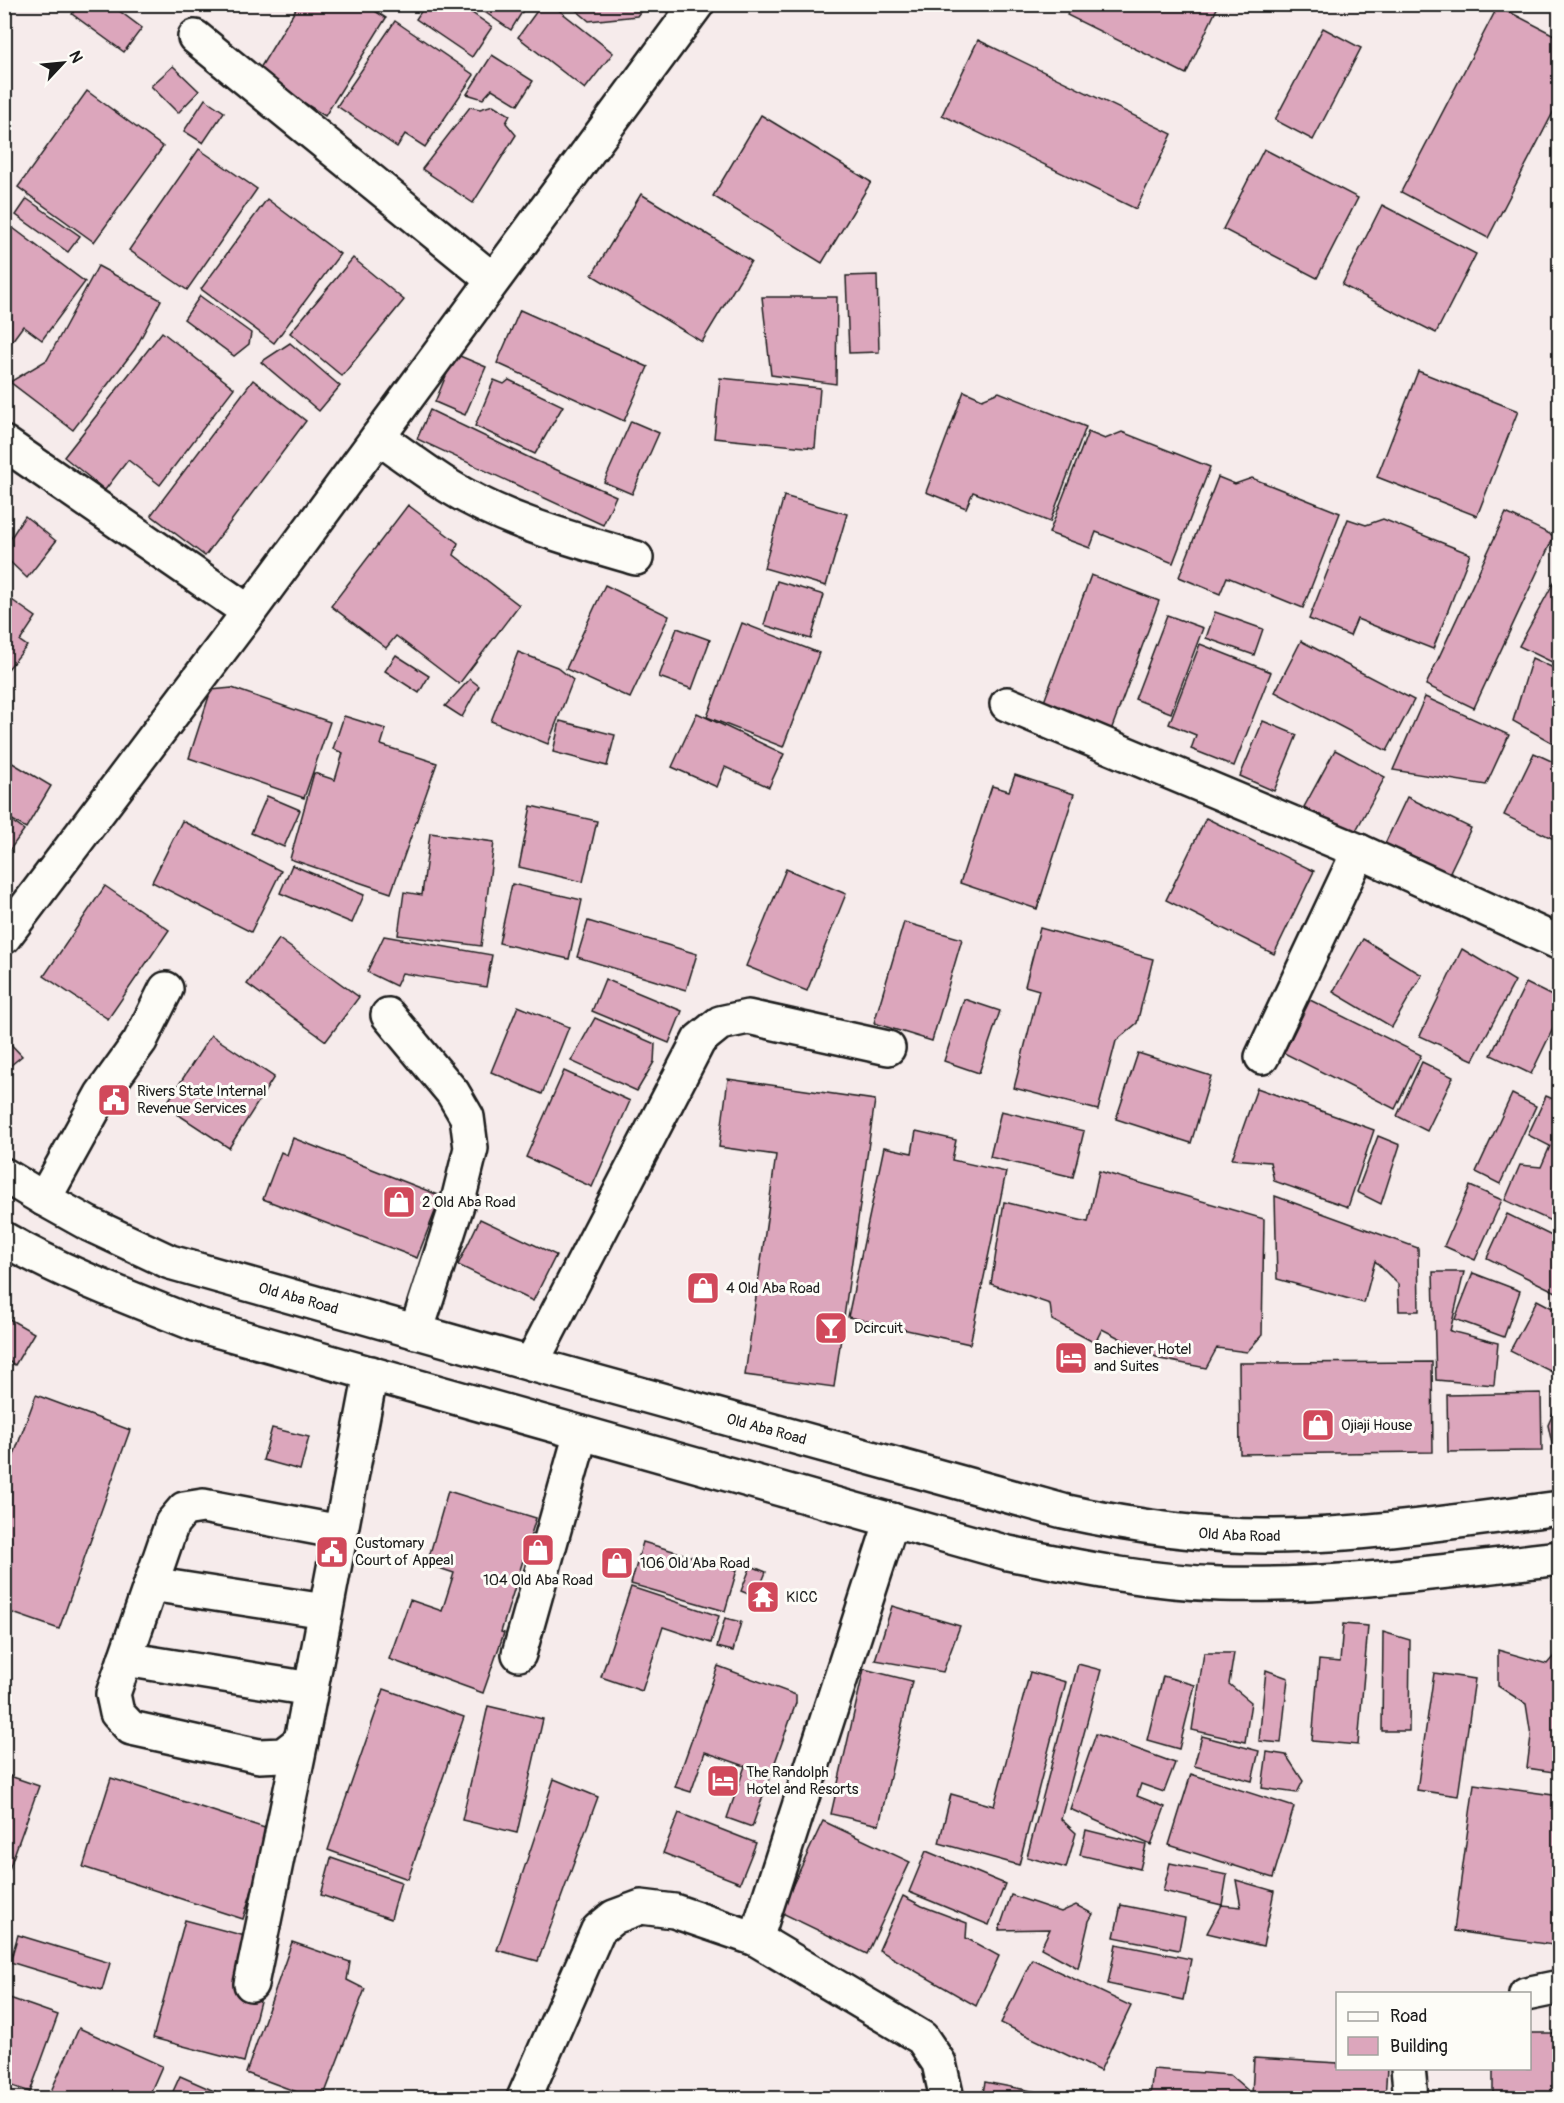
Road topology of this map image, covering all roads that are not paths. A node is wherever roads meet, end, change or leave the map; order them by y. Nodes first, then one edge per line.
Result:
1 (697, 4) edge
2 (195, 37) dead end
3 (494, 280) junction
4 (378, 437) junction
5 (4, 443) edge
6 (636, 558) dead end
7 (249, 612) junction
8 (1007, 704) dead end
9 (1359, 851) junction
10 (4, 937) edge
11 (1560, 943) edge
12 (166, 989) dead end
13 (388, 1015) dead end
14 (888, 1048) dead end
15 (1262, 1057) dead end
16 (4, 1175) edge
17 (44, 1199) junction
18 (4, 1239) edge
19 (416, 1332) junction
20 (531, 1364) junction
21 (371, 1373) junction
22 (581, 1433) junction
23 (1560, 1509) edge
24 (892, 1520) junction
25 (340, 1532) junction
26 (1560, 1558) edge
27 (151, 1584) junction
28 (324, 1611) junction
29 (519, 1654) dead end
30 (125, 1659) junction
31 (311, 1689) junction
32 (301, 1741) junction
33 (756, 1939) junction
34 (251, 1984) dead end
35 (1560, 1987) edge
36 (1531, 1993) edge
37 (1408, 2070) edge
38 (524, 2098) edge
39 (945, 2098) edge
40 (1411, 2098) edge

1 - 3 street
2 - 3 street
3 - 4 street
4 - 6 street
4 - 7 street
5 - 7 street
7 - 10 street
8 - 9 street
9 - 11 street
9 - 15 street
12 - 17 street
13 - 19 street
14 - 20 street
16 - 17 street, Old Aba Road
17 - 19 street, Old Aba Road
18 - 21 street
19 - 20 street, Old Aba Road
20 - 23 street, Old Aba Road
21 - 22 street
21 - 25 street
22 - 24 street
22 - 29 street
24 - 26 street
24 - 33 street
25 - 27 street
25 - 28 street
27 - 28 street
27 - 30 street
28 - 31 street
30 - 31 street
30 - 32 street
31 - 32 street
32 - 34 street
33 - 38 street
33 - 39 street
35 - 36 street
37 - 40 street

